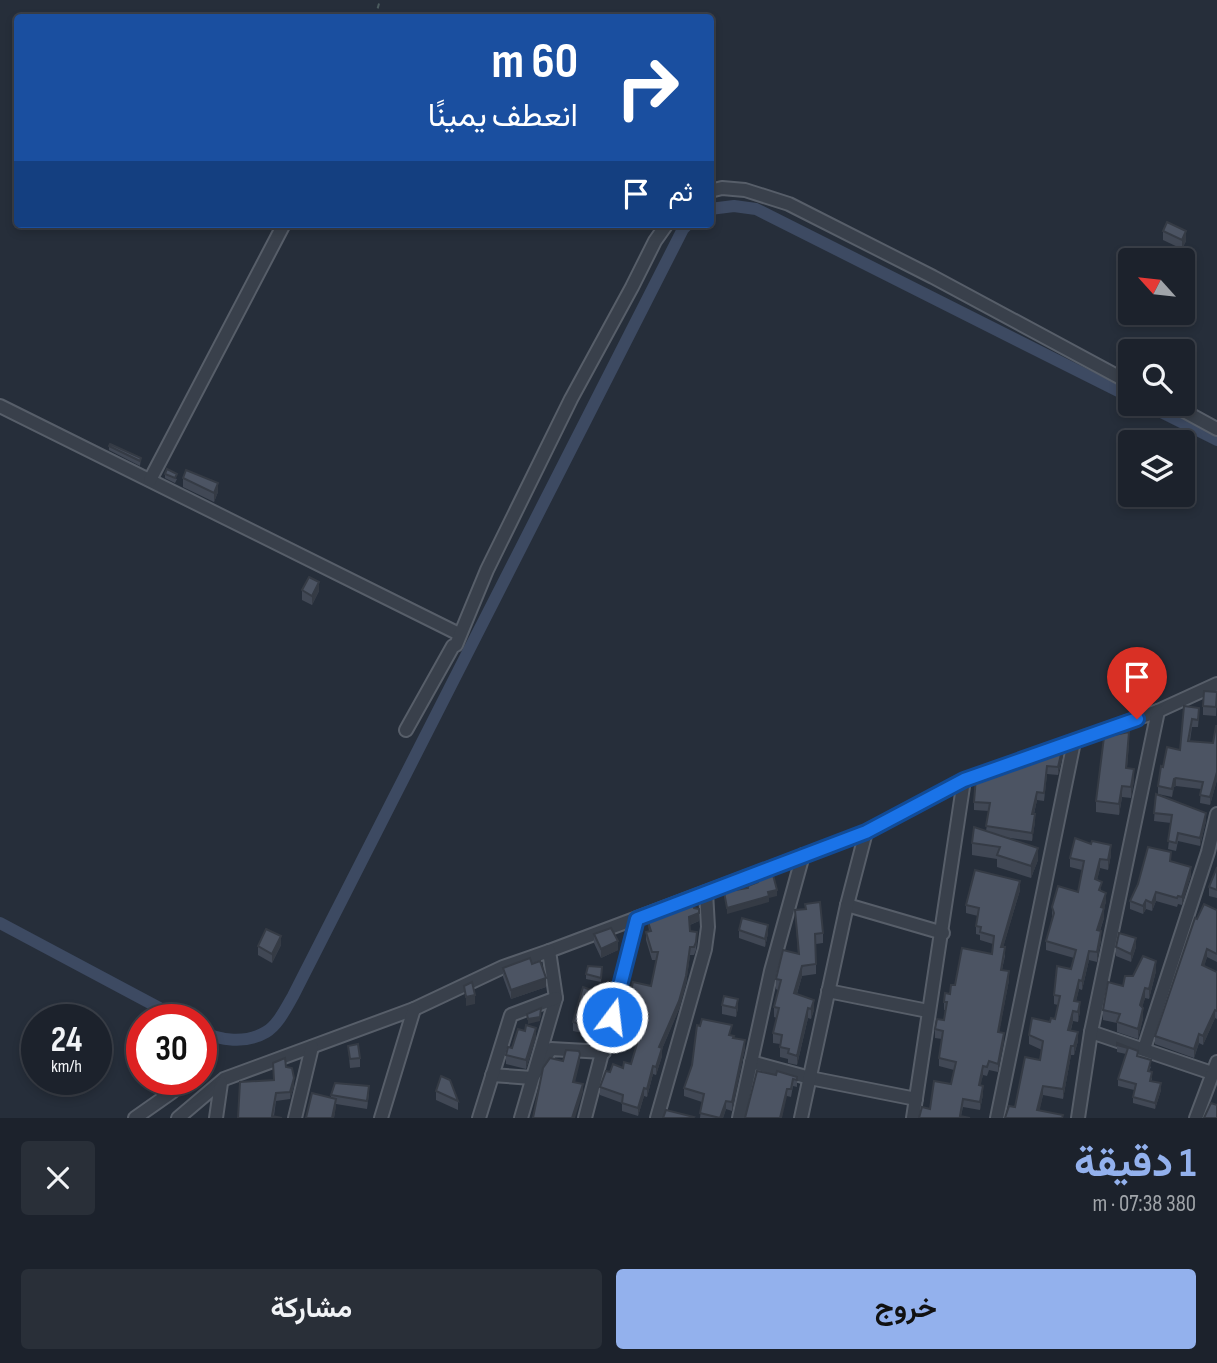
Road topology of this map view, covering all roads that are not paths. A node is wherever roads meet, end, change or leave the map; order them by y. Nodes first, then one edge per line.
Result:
1 (714, 190) edge
2 (282, 228) edge
3 (664, 228) edge
4 (1118, 377) edge
5 (0, 406) edge
6 (1193, 416) edge
7 (1217, 429) edge
8 (150, 480) junction
9 (459, 634) junction
10 (1217, 684) edge
11 (1158, 711) junction
12 (406, 730) dead end
13 (1074, 742) junction
14 (964, 780) junction
15 (1217, 814) edge
16 (866, 832) junction
17 (803, 855) junction
18 (706, 892) junction
19 (847, 905) junction
20 (637, 919) junction
21 (943, 933) junction
22 (550, 951) junction
23 (828, 991) junction
24 (556, 998) junction
25 (414, 1009) junction
26 (928, 1011) junction
27 (1091, 1032) junction
28 (312, 1047) junction
29 (1144, 1049) junction
30 (604, 1052) junction
31 (751, 1062) junction
32 (1214, 1067) edge
33 (492, 1075) junction
34 (532, 1078) junction
35 (810, 1078) junction
36 (221, 1083) junction
37 (168, 1095) edge
38 (916, 1099) junction
39 (135, 1118) edge
40 (177, 1118) edge
41 (216, 1118) edge
42 (295, 1118) edge
43 (382, 1118) edge
44 (479, 1118) edge
45 (521, 1118) edge
46 (585, 1118) edge
47 (657, 1118) edge
48 (740, 1118) edge
49 (802, 1118) edge
50 (913, 1118) edge
51 (996, 1118) edge
52 (1078, 1118) edge
53 (1196, 1118) edge

1 - 4 street
2 - 8 street
3 - 9 street
5 - 8 street
6 - 7 street
8 - 9 street
9 - 12 street
10 - 11 street
11 - 13 street
11 - 27 street
13 - 14 street
13 - 51 street
14 - 16 street
14 - 21 street
15 - 29 street
16 - 17 street
16 - 19 street
17 - 18 street
17 - 31 street
18 - 20 street
18 - 47 street
19 - 21 street
19 - 23 street
20 - 22 street
20 - 30 street
21 - 26 street
22 - 24 street
22 - 25 street
23 - 26 street
23 - 35 street
24 - 33 street
24 - 34 street
25 - 28 street
25 - 43 street
26 - 38 street
27 - 29 street
27 - 52 street
28 - 36 street
28 - 42 street
29 - 32 street
30 - 34 street
30 - 46 street
31 - 35 street
31 - 48 street
32 - 53 street
33 - 34 street
33 - 44 street
34 - 45 street
35 - 38 street
35 - 49 street
36 - 40 street
36 - 41 street
37 - 39 street
38 - 50 street

